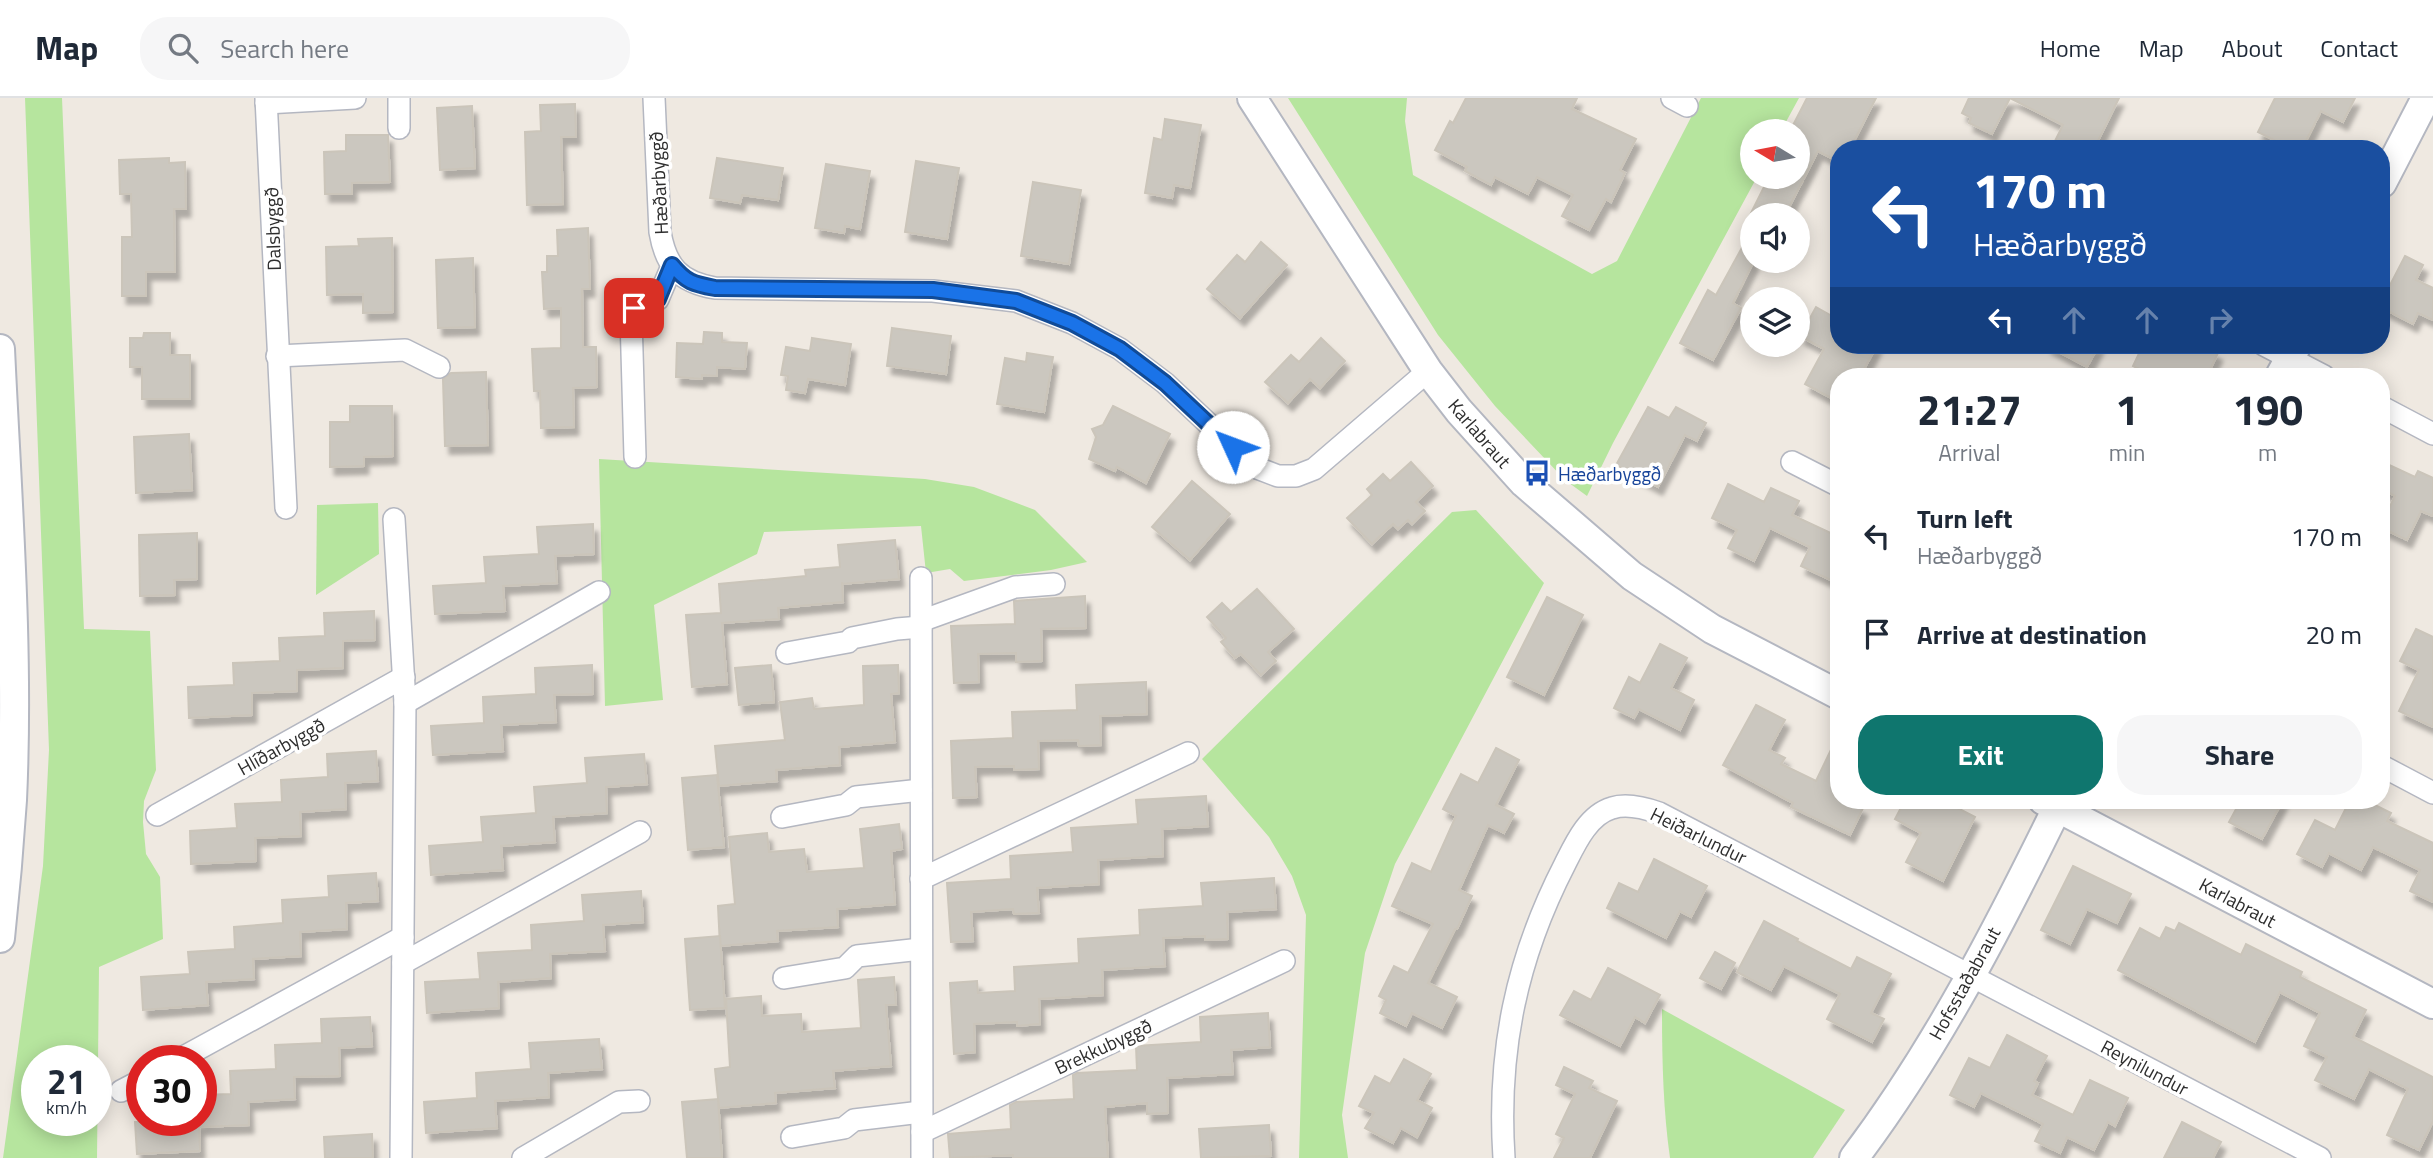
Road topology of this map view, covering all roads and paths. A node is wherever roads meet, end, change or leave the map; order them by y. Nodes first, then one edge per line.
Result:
1 (355, 98) edge
2 (399, 98) edge
3 (654, 98) edge
4 (1252, 98) edge
5 (2426, 98) edge
6 (266, 101) edge
7 (399, 128) dead end
8 (2390, 168) edge
9 (672, 265) junction
10 (0, 349) edge
11 (277, 356) junction
12 (2289, 360) edge
13 (439, 367) dead end
14 (2306, 368) edge
15 (1428, 371) junction
16 (2390, 411) edge
17 (2433, 434) edge
18 (635, 457) dead end
19 (1792, 462) dead end
20 (1830, 481) edge
21 (286, 508) dead end
22 (394, 519) dead end
23 (920, 578) dead end
24 (1054, 584) dead end
25 (599, 592) dead end
26 (921, 624) junction
27 (787, 653) dead end
28 (404, 677) junction
29 (1830, 690) edge
30 (405, 703) junction
31 (1188, 754) dead end
32 (2390, 770) edge
33 (921, 790) junction
34 (2433, 793) edge
35 (2051, 809) edge
36 (2067, 809) edge
37 (157, 815) dead end
38 (782, 817) dead end
39 (640, 832) dead end
40 (921, 879) junction
41 (0, 937) edge
42 (403, 937) junction
43 (921, 949) junction
44 (1284, 961) dead end
45 (403, 963) junction
46 (1971, 975) junction
47 (784, 978) dead end
48 (2433, 1004) edge
49 (205, 1045) edge
50 (126, 1088) edge
51 (121, 1091) dead end
52 (639, 1101) dead end
53 (921, 1122) junction
54 (792, 1137) dead end
55 (401, 1158) edge
56 (523, 1158) edge
57 (922, 1158) edge
58 (1504, 1158) edge
59 (1854, 1158) edge
60 (2320, 1158) edge

1 - 6 street, Dalsbyggð
2 - 7 street
3 - 9 street, Hæðarbyggð
4 - 15 street, Karlabraut
5 - 8 street
6 - 11 street, Dalsbyggð
9 - 15 street
9 - 18 street
10 - 41 street
11 - 13 street
11 - 21 street, Dalsbyggð
12 - 14 street
15 - 29 street, Karlabraut
16 - 17 street
19 - 20 street
22 - 28 street
23 - 26 street
24 - 26 street
25 - 30 street
26 - 27 street
26 - 33 street
28 - 30 street
28 - 37 street, Hlíðarbyggð
30 - 42 street
31 - 40 street
32 - 34 street
33 - 38 street
33 - 40 street
35 - 46 street, Hofsstaðabraut
36 - 48 street, Karlabraut
39 - 45 street
40 - 43 street
42 - 45 street
42 - 49 street
43 - 47 street
43 - 53 street
44 - 53 street, Brekkubyggð
45 - 55 street
46 - 58 street, Heiðarlundur
46 - 59 street, Hofsstaðabraut
46 - 60 street, Reynilundur
50 - 51 street
52 - 56 street
53 - 54 street, Brekkubyggð
53 - 57 street

